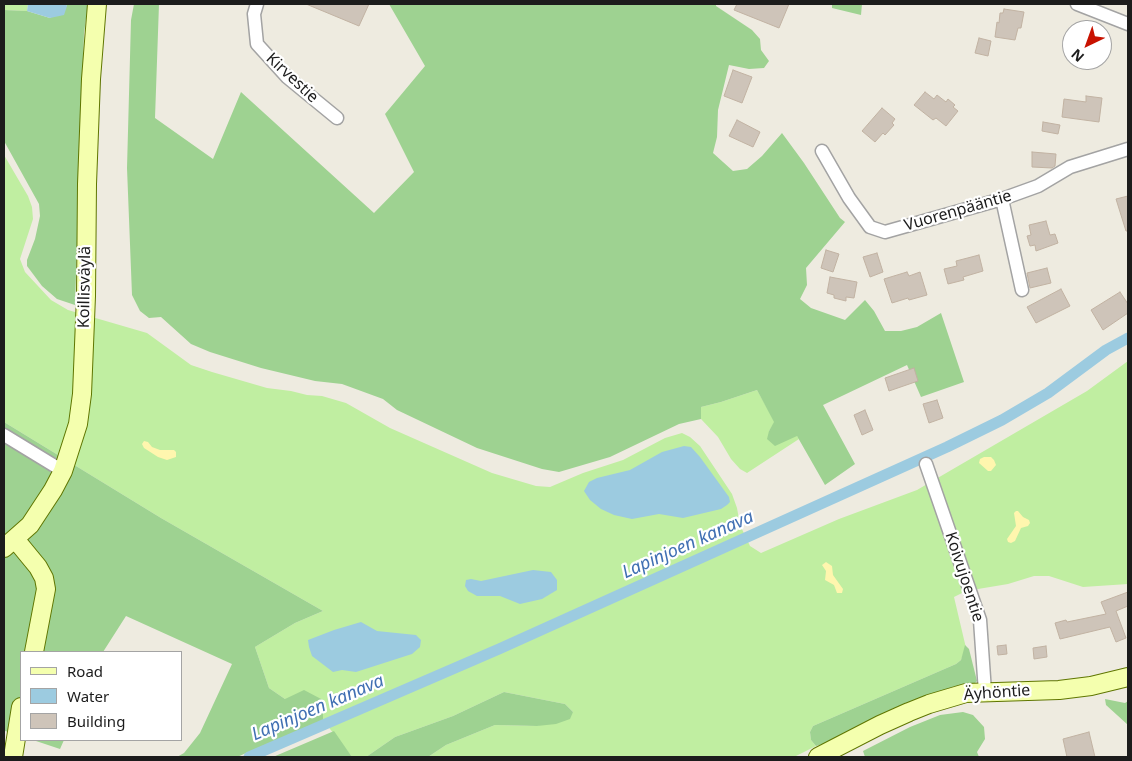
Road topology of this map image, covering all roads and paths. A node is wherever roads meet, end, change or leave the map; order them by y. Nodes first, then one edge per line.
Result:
1 (97, 4) edge
2 (257, 4) edge
3 (1077, 4) edge
4 (1128, 24) edge
5 (337, 118) dead end
6 (1128, 149) edge
7 (822, 151) dead end
8 (1002, 200) junction
9 (1022, 290) dead end
10 (4, 435) edge
11 (926, 464) dead end
12 (62, 471) junction
13 (9, 543) edge
14 (34, 651) edge
15 (1128, 677) edge
16 (984, 692) junction
17 (20, 713) edge
18 (13, 757) edge
19 (818, 757) edge

1 - 12 main road, Koillisväylä
2 - 5 street, Kirvestie
3 - 4 street
6 - 8 street, Vuorenpääntie
7 - 8 street, Vuorenpääntie
8 - 9 street
10 - 12 street
11 - 16 street, Koivujoentie
12 - 13 main road, Koillisväylä
13 - 14 main road
15 - 16 main road, Äyhöntie
16 - 19 main road, Äyhöntie
17 - 18 main road

